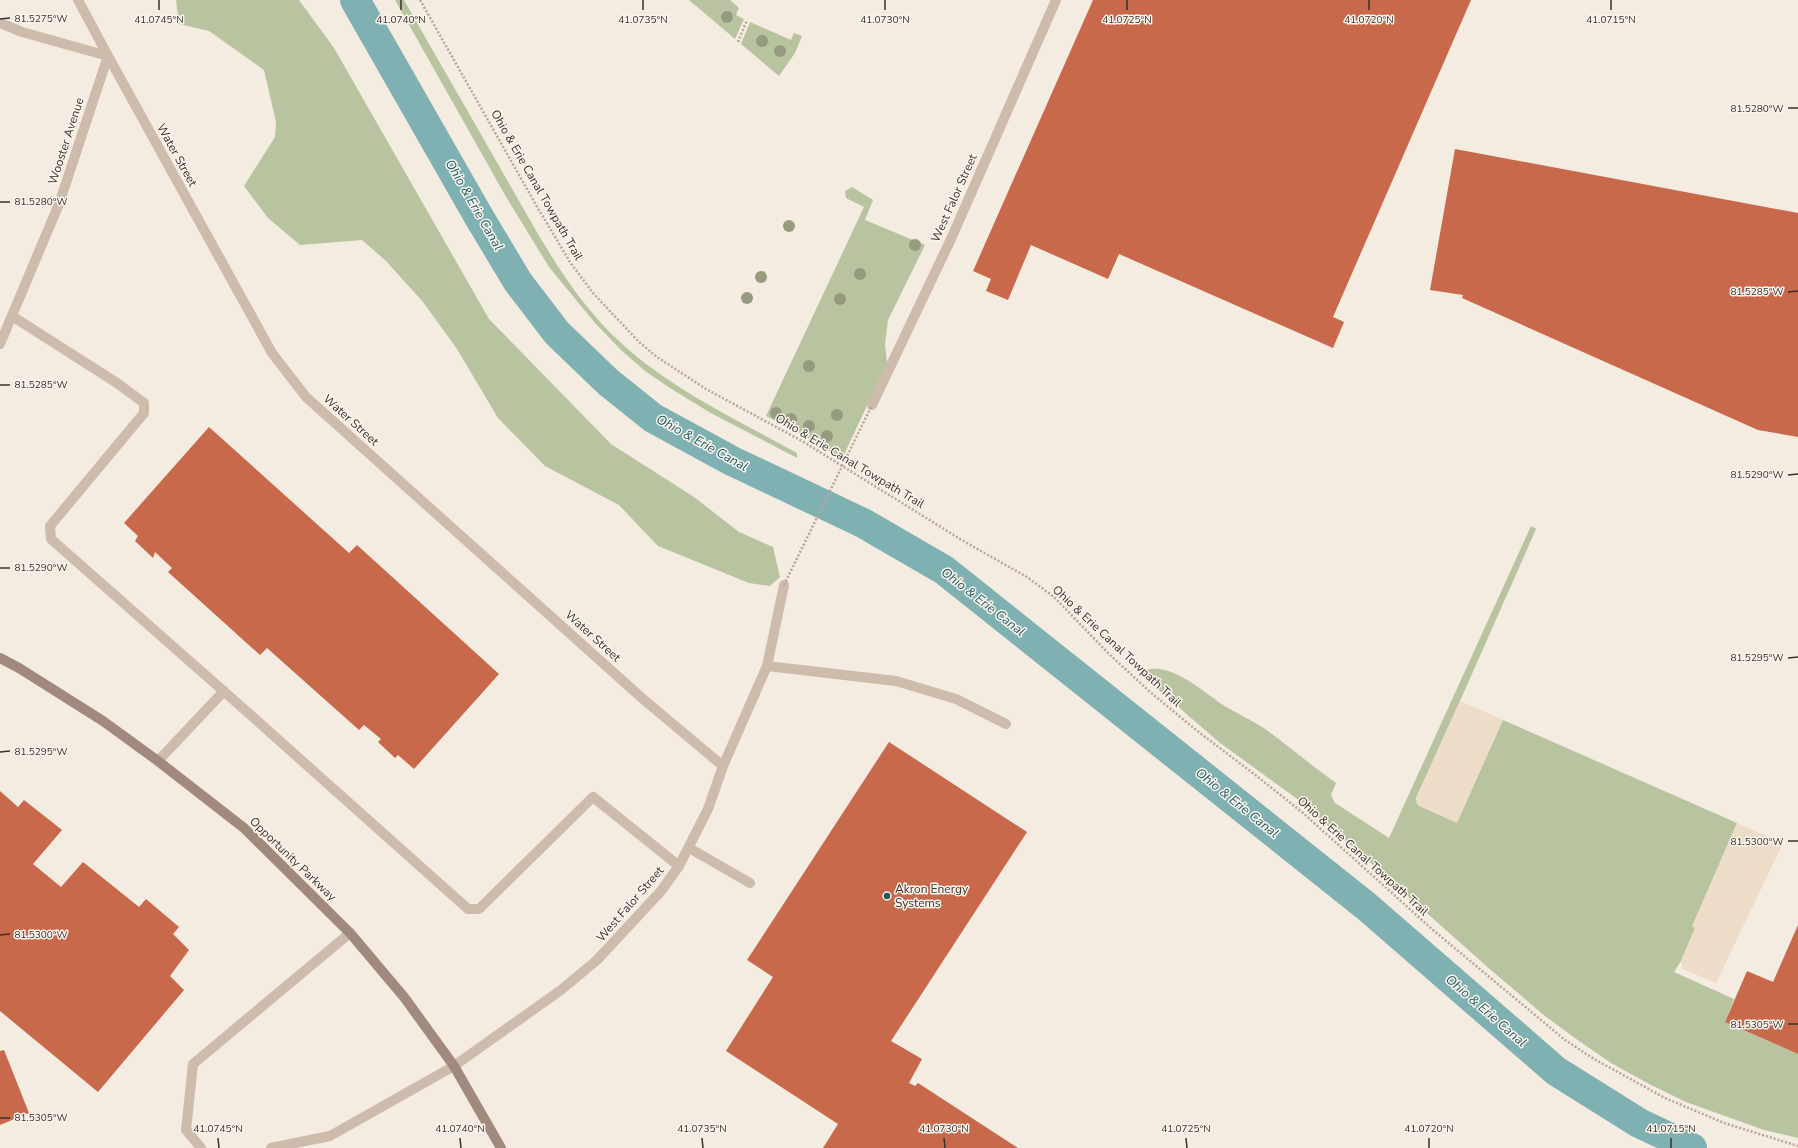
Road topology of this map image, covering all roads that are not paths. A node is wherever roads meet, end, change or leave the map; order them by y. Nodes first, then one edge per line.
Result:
1 (78, 0) edge
2 (1056, 0) edge
3 (0, 24) edge
4 (108, 56) junction
5 (12, 316) junction
6 (0, 342) edge
7 (872, 405) road end
8 (784, 585) road end
9 (0, 658) edge
10 (767, 666) junction
11 (224, 691) junction
12 (1006, 724) dead end
13 (158, 761) junction
14 (723, 766) junction
15 (689, 848) junction
16 (679, 866) junction
17 (750, 883) dead end
18 (350, 933) junction
19 (454, 1066) junction
20 (201, 1148) edge
21 (271, 1148) edge
22 (501, 1148) edge

1 - 4 street, Water Street
2 - 7 street, West Falor Street
3 - 4 street
4 - 5 street, Wooster Avenue
4 - 14 street, Water Street
5 - 6 street, Wooster Avenue
5 - 11 street
8 - 10 street, West Falor Street
9 - 13 main road, Opportunity Parkway
10 - 12 street
10 - 14 street, West Falor Street
11 - 13 street
11 - 16 street
13 - 18 main road, Opportunity Parkway
14 - 15 street, West Falor Street
15 - 16 street, West Falor Street
15 - 17 street
16 - 19 street, West Falor Street
18 - 19 main road, Opportunity Parkway
18 - 20 street
19 - 21 street, West Falor Street
19 - 22 main road, Opportunity Parkway

